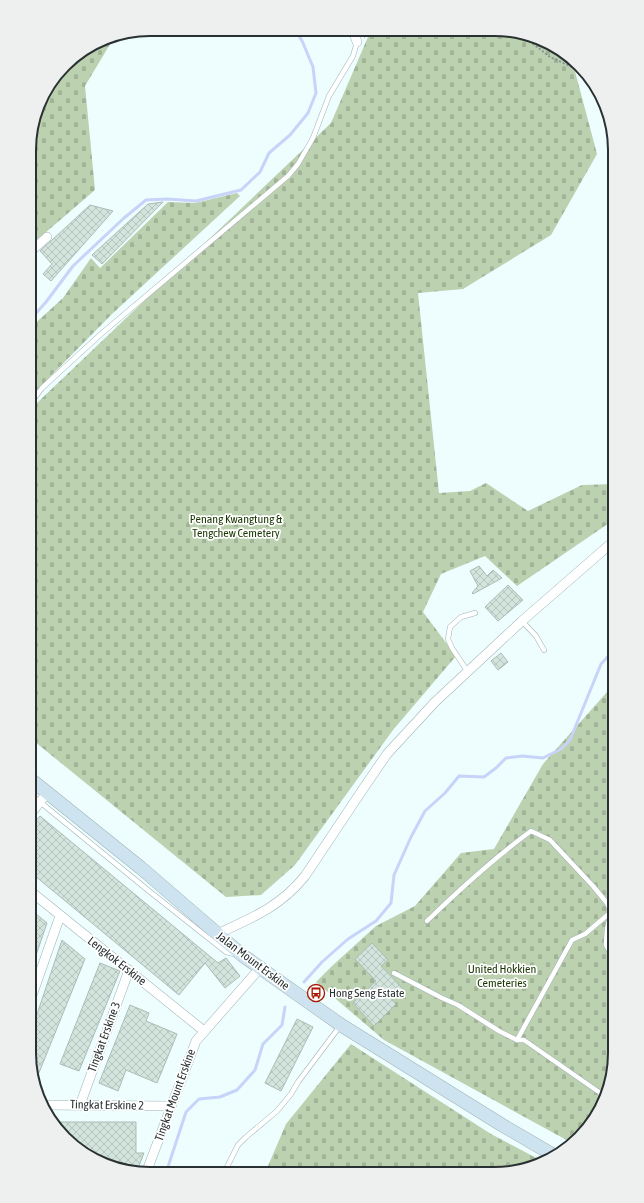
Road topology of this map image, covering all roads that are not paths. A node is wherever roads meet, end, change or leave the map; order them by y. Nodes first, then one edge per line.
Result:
1 (356, 36) edge
2 (357, 42) joint
3 (47, 237) dead end
4 (36, 247) edge
5 (36, 396) edge
6 (608, 546) edge
7 (475, 613) dead end
8 (522, 621) junction
9 (544, 650) dead end
10 (468, 672) junction
11 (36, 787) edge
12 (36, 795) edge
13 (44, 798) junction
14 (36, 808) edge
15 (36, 896) edge
16 (608, 905) edge
17 (608, 915) edge
18 (60, 916) junction
19 (427, 921) dead end
20 (608, 925) edge
21 (217, 934) junction
22 (608, 949) edge
23 (242, 955) junction
24 (260, 968) junction
25 (129, 970) junction
26 (394, 973) dead end
27 (36, 984) edge
28 (340, 1025) junction
29 (204, 1031) junction
30 (517, 1040) junction
31 (600, 1093) edge
32 (49, 1104) edge
33 (80, 1105) junction
34 (171, 1106) junction
35 (549, 1152) edge
36 (148, 1167) edge
37 (227, 1167) edge

1 - 2 street
2 - 5 lane
3 - 4 street
6 - 8 street
7 - 10 lane
8 - 9 lane
8 - 10 street
10 - 21 street
11 - 13 main road, Jalan Mount Erskine
12 - 13 lane
13 - 14 street
13 - 21 main road, Jalan Mount Erskine
13 - 23 lane
15 - 18 street, Lengkok Erskine
16 - 19 lane
17 - 30 lane
18 - 25 street, Lengkok Erskine
18 - 27 street
20 - 22 lane
21 - 23 main road, Jalan Mount Erskine
23 - 24 main road, Jalan Mount Erskine
24 - 28 main road, Jalan Mount Erskine
24 - 29 street, Tingkat Mount Erskine
25 - 29 street, Lengkok Erskine
25 - 33 street, Tingkat Erskine 3
26 - 30 lane
28 - 35 main road, Jalan Mount Erskine
28 - 37 lane
29 - 34 street, Tingkat Mount Erskine
30 - 31 lane
32 - 33 street, Tingkat Erskine 2
33 - 34 street, Tingkat Erskine 2
34 - 36 street, Tingkat Mount Erskine

